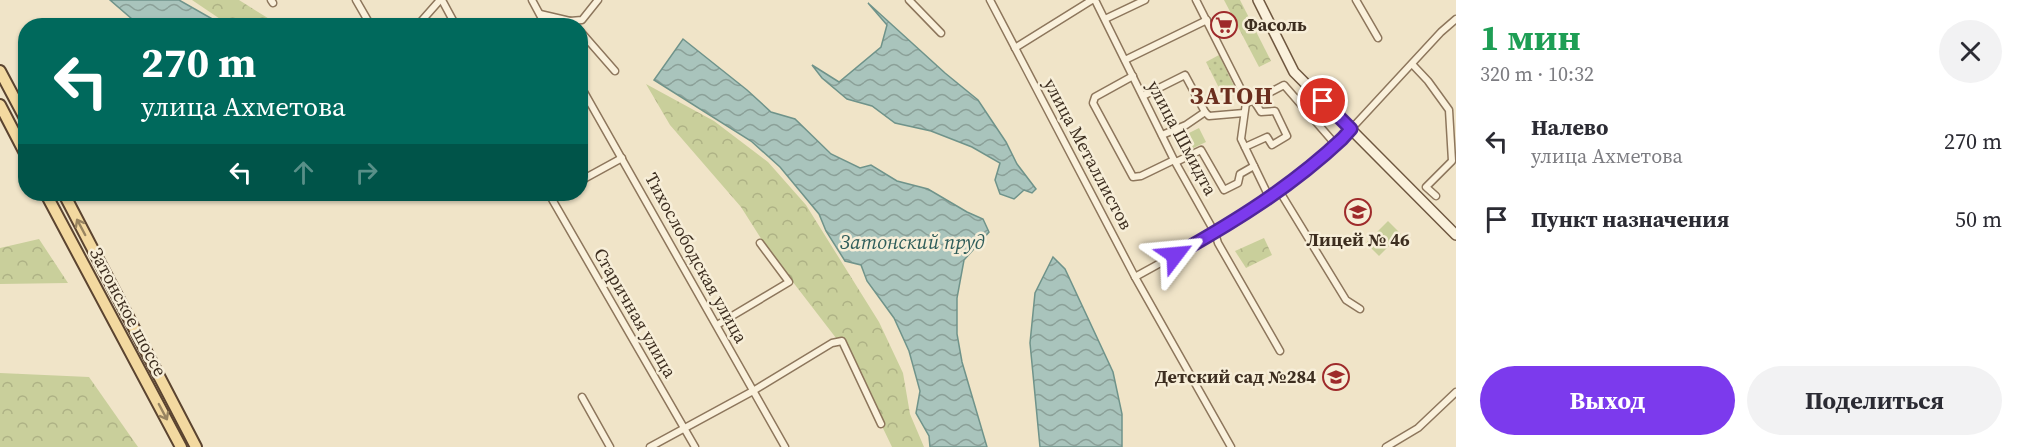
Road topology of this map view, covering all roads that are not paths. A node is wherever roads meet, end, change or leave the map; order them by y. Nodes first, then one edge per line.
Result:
1 (356, 0) edge
2 (441, 0) edge
3 (532, 0) edge
4 (598, 0) edge
5 (909, 0) edge
6 (990, 0) edge
7 (1094, 0) edge
8 (1145, 0) edge
9 (1196, 0) edge
10 (1258, 0) edge
11 (1356, 0) edge
12 (540, 14) junction
13 (366, 18) edge
14 (424, 18) edge
15 (451, 18) edge
16 (542, 18) edge
17 (554, 18) edge
18 (584, 18) edge
19 (1105, 19) junction
20 (1456, 19) edge
21 (1207, 20) junction
22 (940, 33) dead end
23 (1378, 38) dead end
24 (588, 40) edge
25 (1015, 48) junction
26 (1125, 60) junction
27 (1412, 64) junction
28 (0, 71) edge
29 (615, 71) dead end
30 (1133, 76) junction
31 (1143, 96) junction
32 (588, 99) edge
33 (1254, 101) junction
34 (1246, 103) junction
35 (0, 105) edge
36 (18, 105) edge
37 (1204, 112) junction
38 (1244, 113) junction
39 (1351, 129) junction
40 (1162, 135) junction
41 (18, 140) edge
42 (1336, 145) junction
43 (1245, 147) junction
44 (622, 158) junction
45 (1175, 161) junction
46 (1254, 166) junction
47 (588, 177) edge
48 (1280, 192) junction
49 (1436, 196) dead end
50 (1269, 198) junction
51 (50, 201) edge
52 (68, 201) edge
53 (553, 201) edge
54 (1215, 233) junction
55 (1456, 235) edge
56 (760, 243) dead end
57 (1136, 276) junction
58 (1360, 309) dead end
59 (717, 325) junction
60 (1281, 351) dead end
61 (753, 391) junction
62 (1456, 392) edge
63 (582, 397) dead end
64 (881, 424) dead end
65 (684, 428) junction
66 (181, 447) edge
67 (196, 447) edge
68 (610, 447) edge
69 (650, 447) edge
70 (695, 447) edge
71 (785, 447) edge
72 (1231, 447) edge
73 (1386, 447) edge

1 - 13 street
2 - 14 street
2 - 15 street
3 - 12 street
4 - 18 street
5 - 22 street
6 - 25 street, улица Металлистов
7 - 19 street, улица Шмидта
7 - 25 street
8 - 19 street
9 - 21 street
10 - 39 main road
11 - 23 street
12 - 16 street
12 - 17 street
19 - 26 street, улица Шмидта
20 - 27 street
21 - 26 street
21 - 34 street
24 - 29 street
25 - 57 street, улица Металлистов
26 - 30 street, улица Шмидта
27 - 39 street
27 - 49 street
28 - 36 main road
30 - 31 street, улица Шмидта
30 - 45 street
31 - 37 street
31 - 40 street, улица Шмидта
32 - 44 street, Тихослободская улица
33 - 34 street
33 - 42 street
33 - 43 street
34 - 38 street
35 - 41 main road
37 - 38 street
37 - 40 street
38 - 43 street
39 - 42 street
39 - 55 main road
40 - 45 street, улица Шмидта
42 - 48 street
43 - 46 street
44 - 47 street
44 - 59 street, Тихослободская улица
45 - 46 street
45 - 54 street, улица Шмидта
46 - 50 street
48 - 50 street
48 - 58 street
50 - 54 street
51 -> 66 main road, Затонское шоссе
67 -> 52 main road, Затонское шоссе
53 - 65 street, Старичная улица
54 - 57 street
54 - 60 street, улица Шмидта
56 - 59 street
57 - 72 street, улица Металлистов
59 - 61 street, Тихослободская улица
61 - 64 street
61 - 65 street
61 - 71 street, Тихослободская улица
62 - 73 street
63 - 68 street
65 - 69 street
65 - 70 street, Старичная улица

